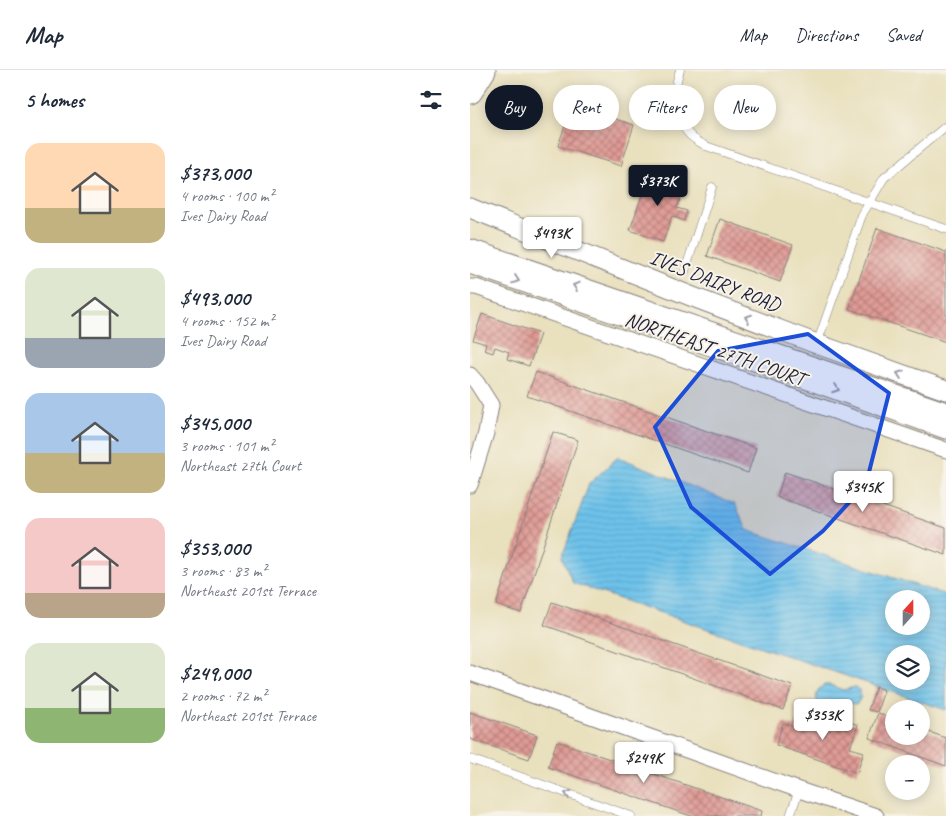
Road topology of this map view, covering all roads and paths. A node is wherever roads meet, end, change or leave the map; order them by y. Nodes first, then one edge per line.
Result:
1 (483, 70) edge
2 (680, 70) edge
3 (470, 91) edge
4 (946, 126) edge
5 (712, 187) dead end
6 (870, 203) junction
7 (470, 208) edge
8 (946, 229) edge
9 (470, 249) edge
10 (470, 264) edge
11 (685, 272) dead end
12 (470, 287) edge
13 (818, 344) junction
14 (470, 375) edge
15 (946, 390) edge
16 (946, 412) edge
17 (946, 429) edge
18 (946, 450) edge
19 (470, 485) edge
20 (470, 673) edge
21 (470, 759) edge
22 (799, 790) junction
23 (631, 816) edge
24 (790, 816) edge
25 (876, 816) edge

1 - 3 main road
2 - 6 lane
4 - 6 lane
5 - 11 lane
6 - 8 lane
6 - 13 lane
13 -> 7 street, IVES DAIRY ROAD
16 -> 9 street
10 -> 17 street
12 - 18 street, NORTHEAST 27TH COURT
15 -> 13 street, IVES DAIRY ROAD
14 - 19 street
20 - 22 street
23 -> 21 lane
22 - 24 lane
22 - 25 street

